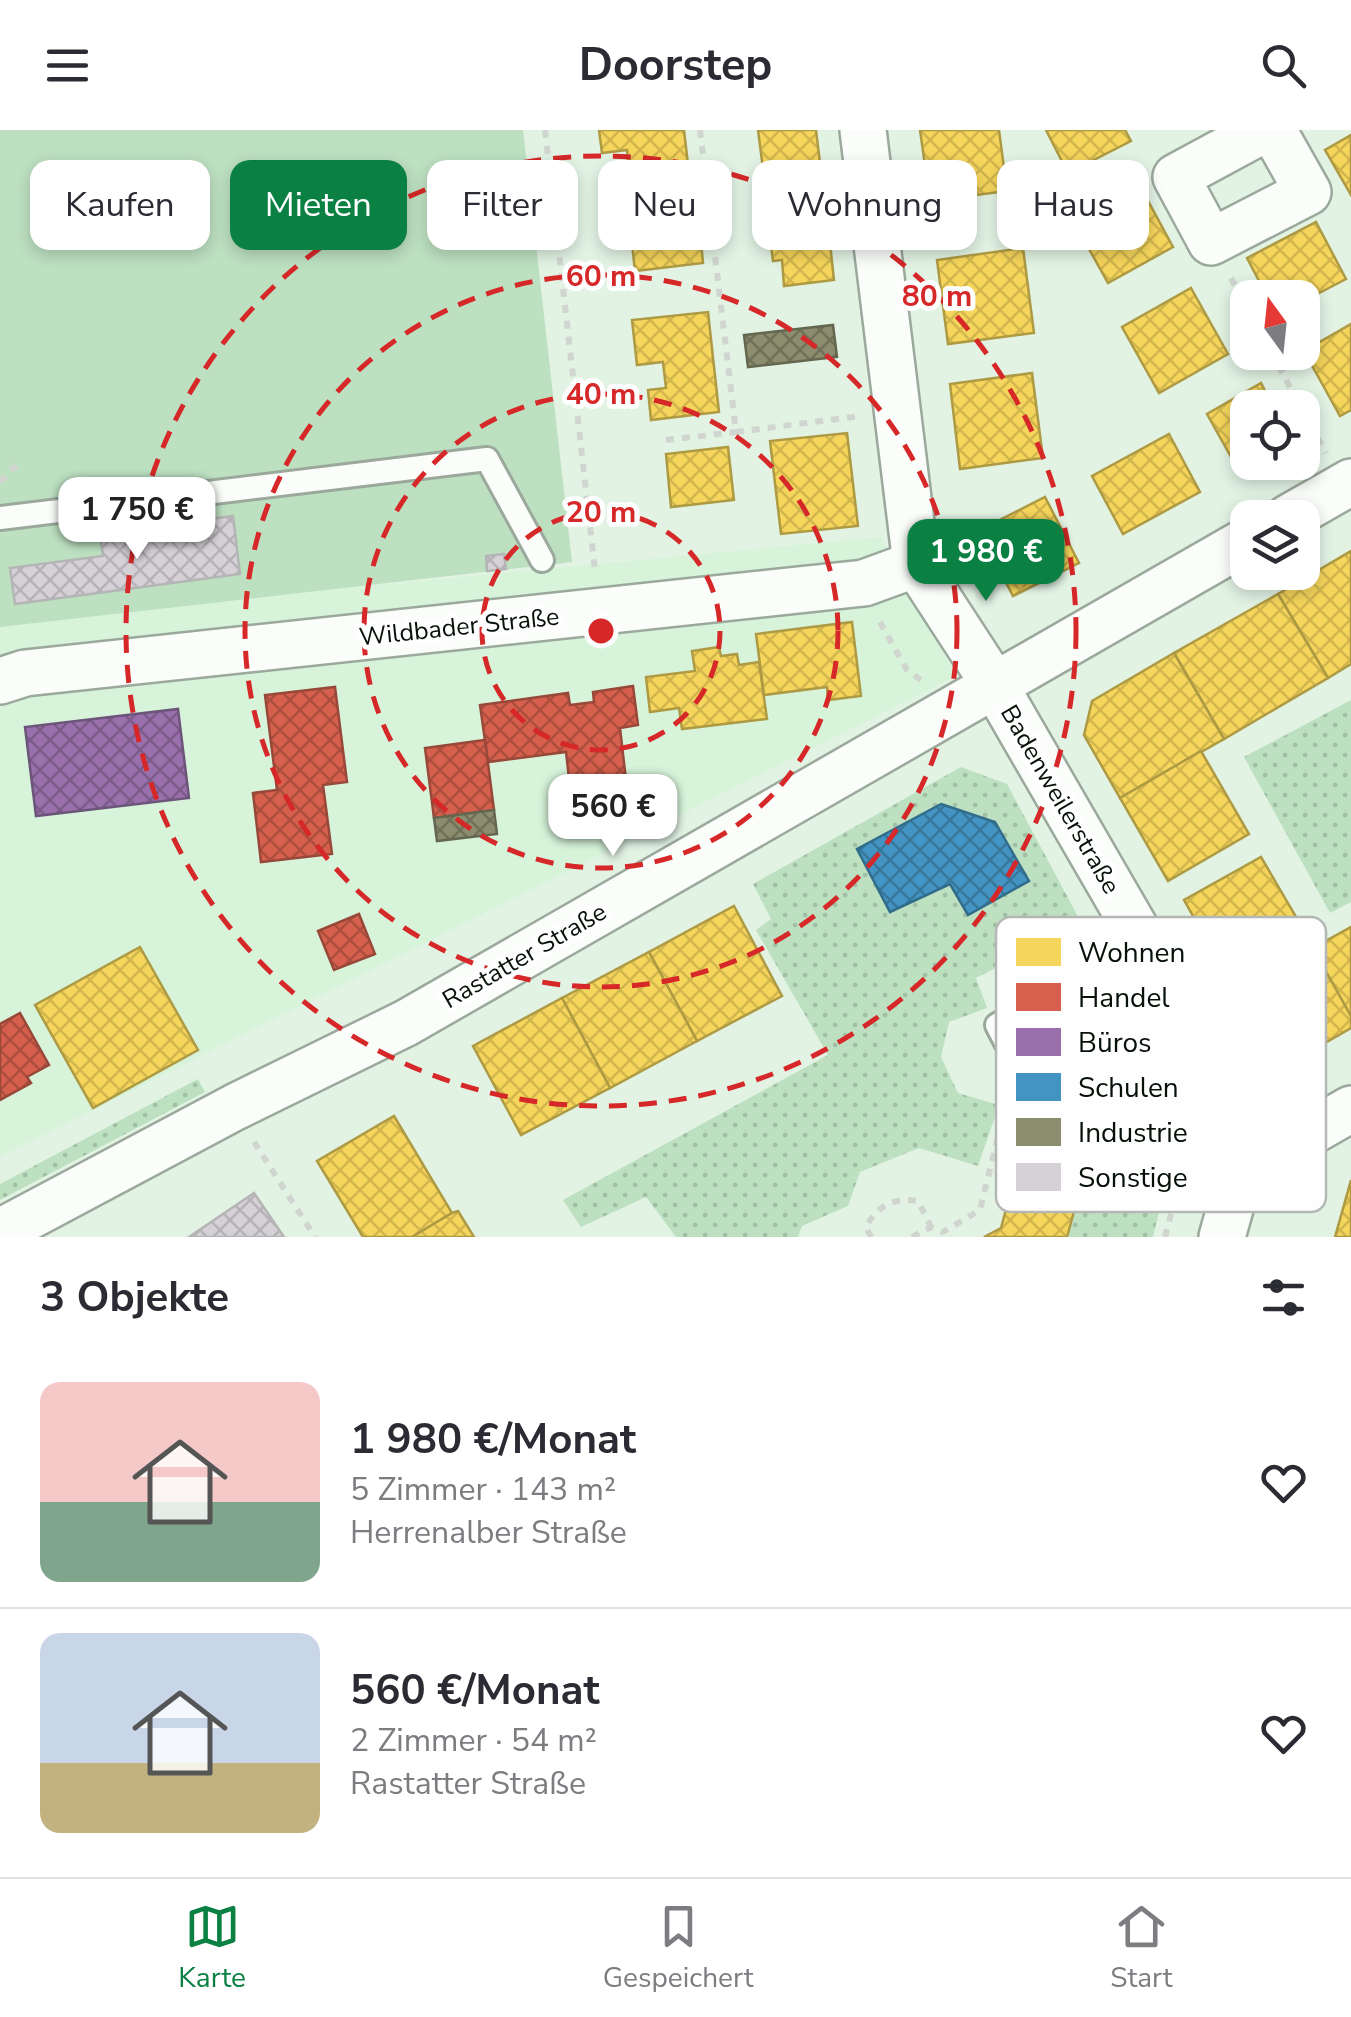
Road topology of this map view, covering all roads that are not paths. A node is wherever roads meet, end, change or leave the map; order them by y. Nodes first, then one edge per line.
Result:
1 (863, 130) edge
2 (1263, 130) edge
3 (1273, 130) edge
4 (1351, 482) edge
5 (1320, 500) edge
6 (0, 518) edge
7 (1230, 550) edge
8 (542, 560) dead end
9 (916, 564) junction
10 (0, 681) edge
11 (994, 684) junction
12 (1129, 917) edge
13 (1351, 1109) edge
14 (1326, 1124) edge
15 (1229, 1212) edge
16 (0, 1232) edge
17 (1222, 1237) edge

1 - 9 street
2 - 3 street
4 - 5 street
6 - 8 lane
7 - 11 street, Rastatter Straße
9 - 10 street, Wildbader Straße
9 - 11 street, Badenweilerstraße
11 - 12 street, Badenweilerstraße
11 - 16 street, Rastatter Straße
13 - 14 street
15 - 17 street

